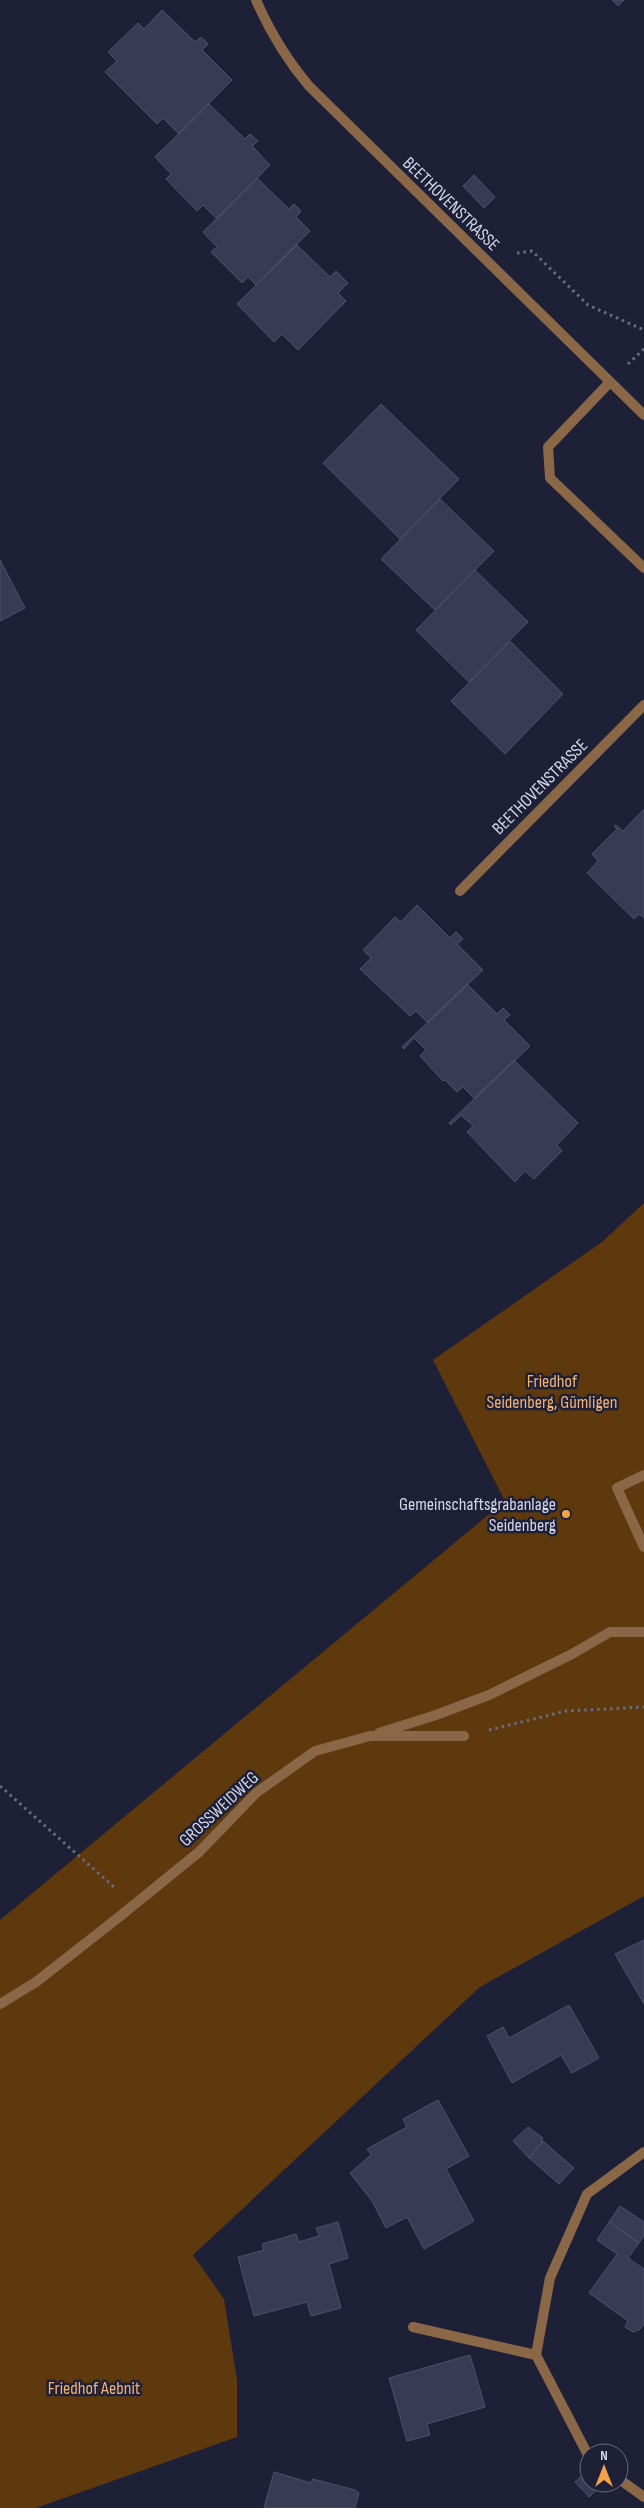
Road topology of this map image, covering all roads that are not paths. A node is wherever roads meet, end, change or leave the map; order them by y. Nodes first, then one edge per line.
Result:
1 (256, 0) edge
2 (610, 382) junction
3 (644, 415) edge
4 (644, 568) edge
5 (644, 705) edge
6 (460, 891) dead end
7 (644, 1474) edge
8 (644, 1547) edge
9 (644, 1632) edge
10 (370, 1736) junction
11 (464, 1736) road end
12 (0, 2004) edge
13 (644, 2152) edge
14 (413, 2327) dead end
15 (536, 2356) junction
16 (582, 2443) edge
17 (629, 2487) edge
18 (644, 2498) edge

1 - 2 street, BEETHOVENSTRASSE
2 - 3 street, BEETHOVENSTRASSE
2 - 4 street
5 - 6 street, BEETHOVENSTRASSE
7 - 8 street
9 - 10 street
10 - 11 street, GROSSWEIDWEG
10 - 12 street, GROSSWEIDWEG
13 - 15 street
14 - 15 street
15 - 16 street
17 - 18 street

